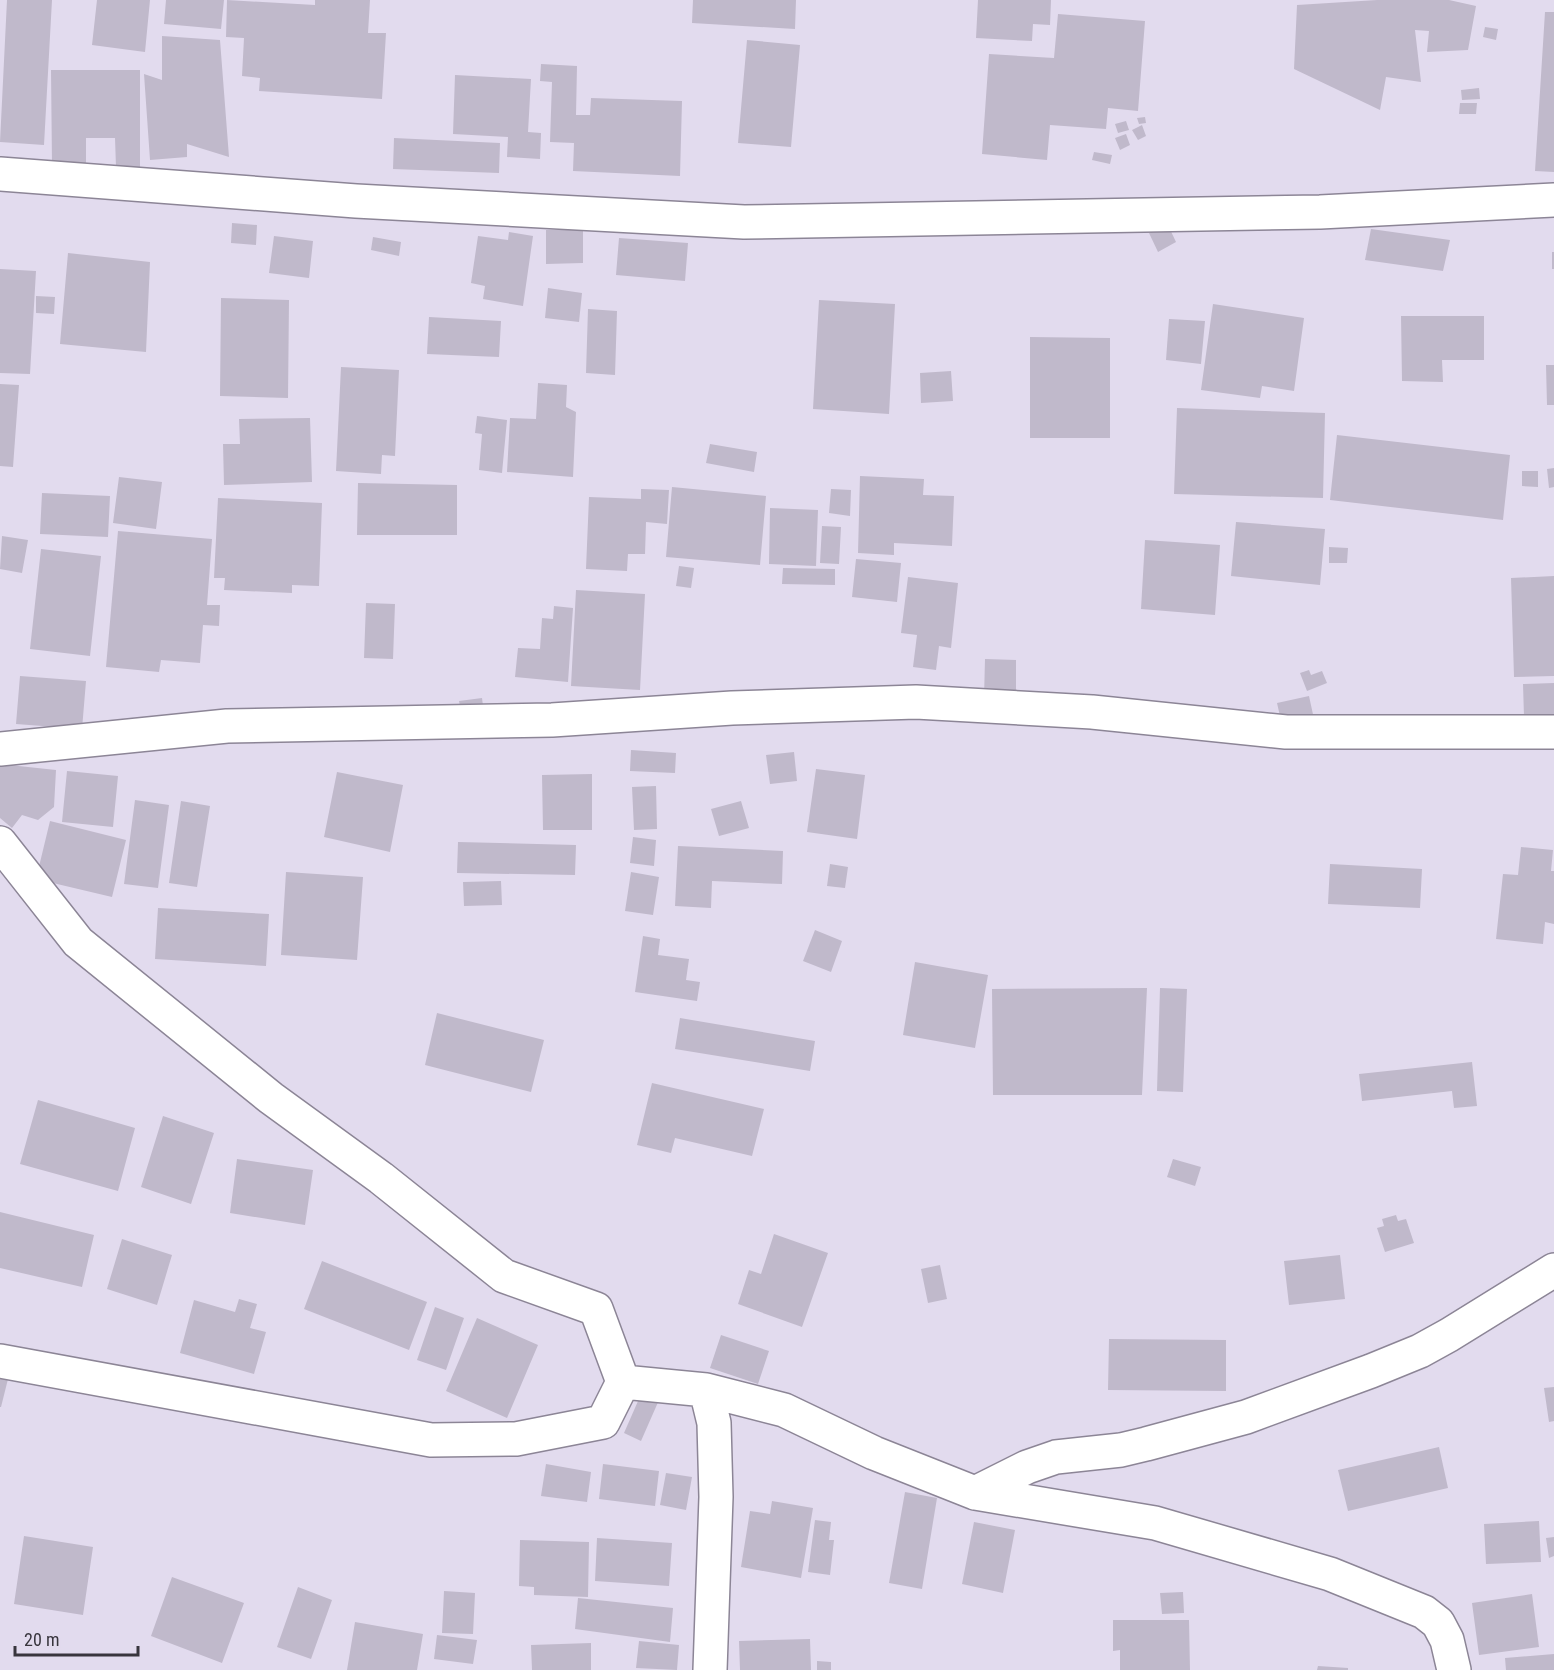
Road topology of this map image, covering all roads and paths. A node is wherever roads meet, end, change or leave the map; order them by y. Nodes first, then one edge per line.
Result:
1 (0, 174) edge
2 (1554, 200) edge
3 (1554, 732) edge
4 (0, 749) edge
5 (0, 843) edge
6 (1554, 1270) edge
7 (0, 1361) edge
8 (623, 1382) junction
9 (706, 1390) junction
10 (975, 1493) junction
11 (710, 1670) edge
12 (1454, 1670) edge

1 - 2 street
3 - 4 street
5 - 8 street
6 - 10 street
7 - 8 street
8 - 9 street
9 - 10 street
9 - 11 street
10 - 12 street

